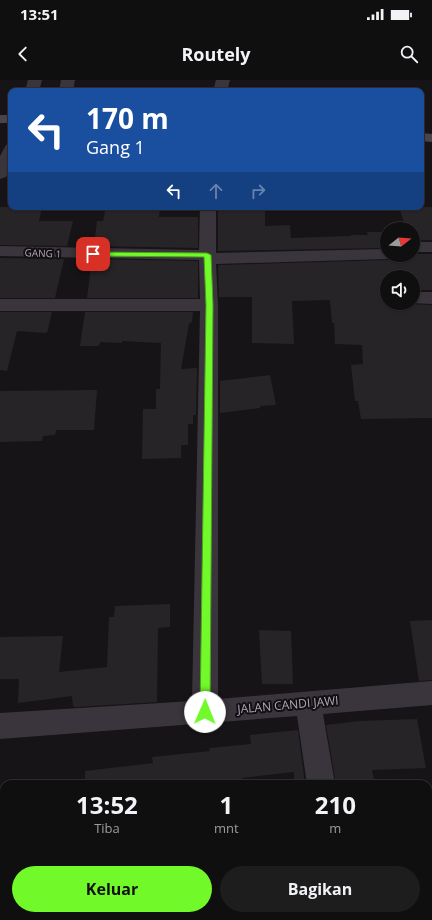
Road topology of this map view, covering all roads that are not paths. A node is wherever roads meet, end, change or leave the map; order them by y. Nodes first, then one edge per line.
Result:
1 (8, 155) edge
2 (0, 174) edge
3 (208, 210) edge
4 (420, 247) edge
5 (432, 247) edge
6 (0, 252) edge
7 (380, 254) edge
8 (207, 257) junction
9 (420, 298) edge
10 (432, 298) edge
11 (0, 305) edge
12 (209, 305) junction
13 (432, 693) edge
14 (308, 703) junction
15 (205, 712) junction
16 (0, 726) edge
17 (320, 780) edge

1 - 2 street
3 - 8 street
4 - 5 street
6 - 8 street, GANG 1
7 - 8 street, GANG 1
8 - 12 street
9 - 10 street
11 - 12 street
12 - 15 street
13 - 14 street, JALAN CANDI JAWI
14 - 15 street, JALAN CANDI JAWI
14 - 17 street
15 - 16 street, JALAN CANDI JAWI

